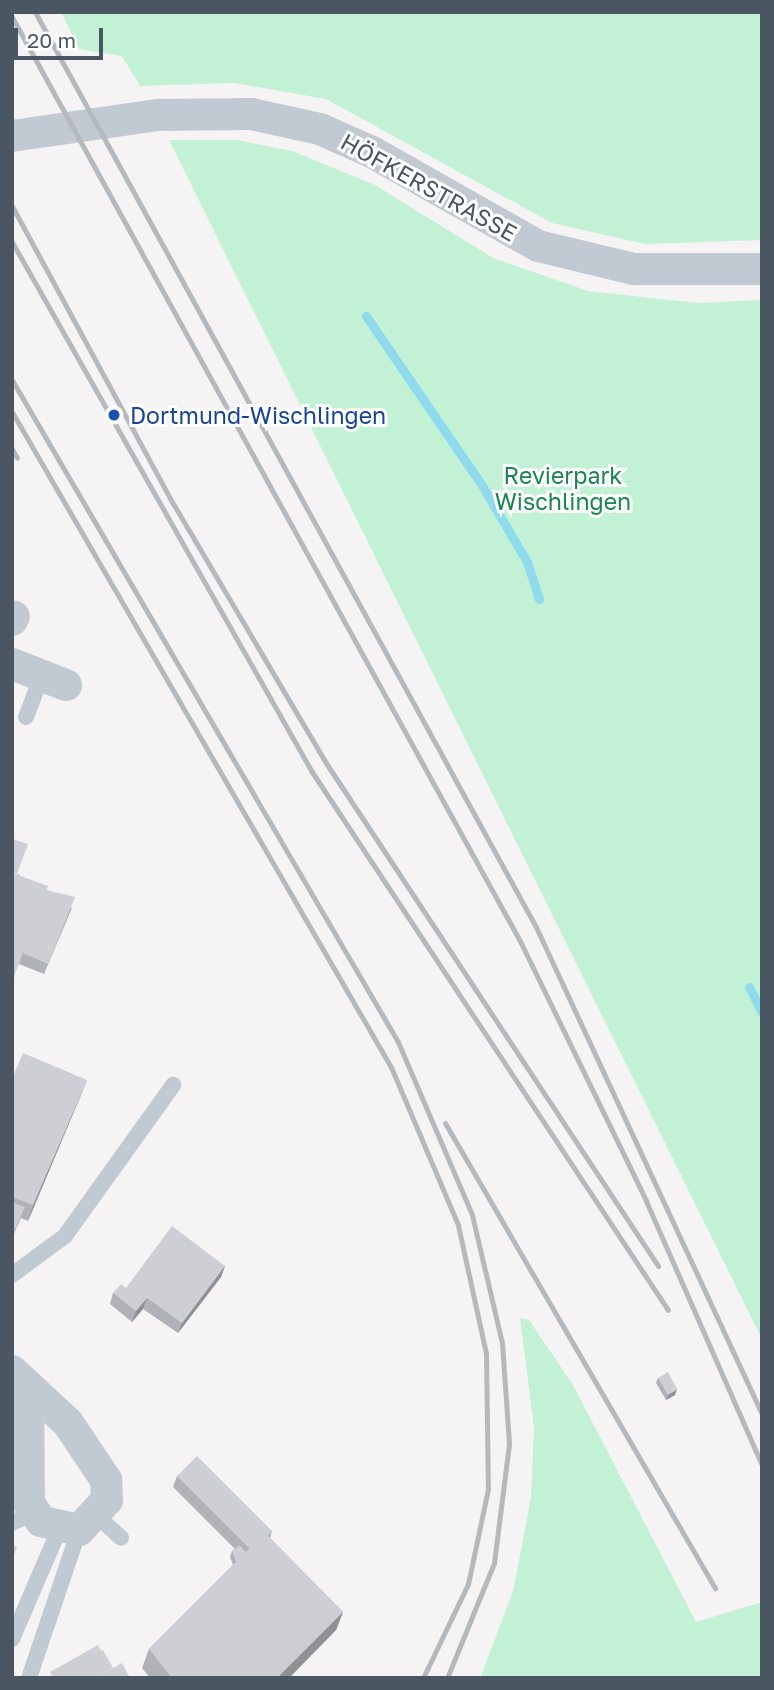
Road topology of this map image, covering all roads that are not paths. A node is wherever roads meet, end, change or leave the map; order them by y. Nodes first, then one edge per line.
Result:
1 (12, 136) edge
2 (762, 269) edge
3 (12, 664) edge
4 (54, 680) joint
5 (26, 718) dead end
6 (173, 1085) dead end
7 (12, 1275) edge
8 (20, 1378) edge
9 (57, 1523) edge
10 (121, 1538) dead end
11 (12, 1639) edge
12 (29, 1678) edge

1 - 2 street, HÖFKERSTRASSE
3 - 4 street
4 - 5 lane
6 - 7 lane
8 - 9 street
8 - 9 street
9 - 10 lane
9 - 11 lane
9 - 12 lane

